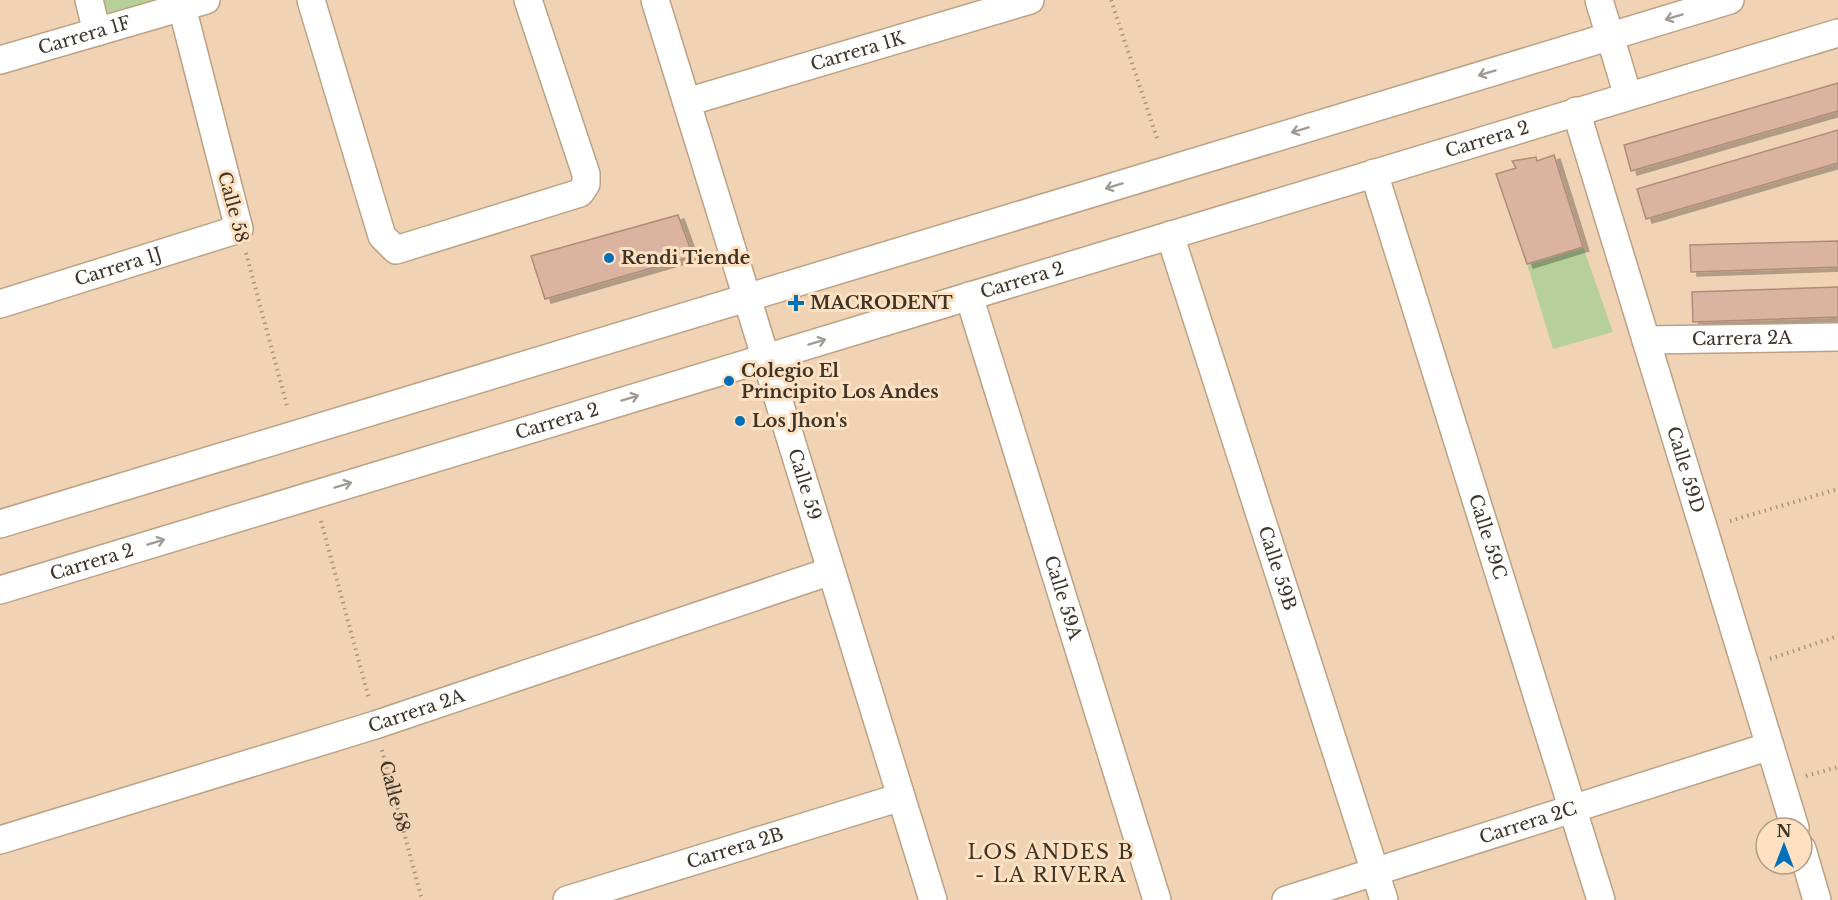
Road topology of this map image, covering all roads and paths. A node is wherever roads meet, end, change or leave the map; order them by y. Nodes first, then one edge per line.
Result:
1 (89, 0) edge
2 (311, 0) edge
3 (528, 0) edge
4 (655, 0) edge
5 (1030, 0) edge
6 (1111, 0) edge
7 (1599, 0) edge
8 (1730, 0) edge
9 (194, 4) edge
10 (97, 32) junction
11 (1838, 33) edge
12 (1610, 36) junction
13 (0, 60) edge
14 (1628, 96) junction
15 (687, 102) junction
16 (1576, 111) junction
17 (1158, 141) dead end
18 (1374, 173) junction
19 (239, 229) junction
20 (1170, 235) junction
21 (969, 296) junction
22 (747, 298) junction
23 (0, 304) edge
24 (1838, 337) edge
25 (1646, 340) junction
26 (765, 357) junction
27 (287, 406) dead end
28 (1838, 489) edge
29 (321, 520) dead end
30 (0, 524) edge
31 (1704, 528) junction
32 (831, 571) junction
33 (0, 590) edge
34 (1838, 636) edge
35 (1746, 667) junction
36 (375, 725) junction
37 (1770, 746) junction
38 (901, 797) junction
39 (1573, 809) junction
40 (1792, 816) edge
41 (0, 840) edge
42 (1375, 872) junction
43 (1810, 876) edge
44 (422, 900) edge
45 (567, 900) edge
46 (933, 900) edge
47 (1157, 900) edge
48 (1286, 900) edge
49 (1384, 900) edge
50 (1601, 900) edge
51 (1817, 900) edge

1 - 10 street
2 - 3 street
4 - 15 street, Calle 59
5 - 15 street, Carrera 1K
6 - 17 path
7 - 12 street
8 -> 12 street
9 - 10 street, Carrera 1F
9 - 19 street, Calle 58
10 - 13 street, Carrera 1F
11 - 14 street, Carrera 2
12 - 14 street
12 -> 22 street
14 - 16 street, Carrera 2
15 - 22 street, Calle 59
16 - 18 street, Carrera 2
16 - 25 street, Calle 59D
18 - 20 street, Carrera 2
18 - 39 street, Calle 59C
19 - 23 street, Carrera 1J
19 - 27 path, Calle 58
20 - 21 street, Carrera 2
20 - 42 street, Calle 59B
26 -> 21 street, Carrera 2
21 - 47 street, Calle 59A
22 - 26 street, Calle 59
22 - 30 street
24 - 25 street, Carrera 2A
25 - 31 street, Calle 59D
26 - 32 street, Calle 59
33 -> 26 street, Carrera 2
28 - 31 path
29 - 36 path, Calle 58
31 - 35 street, Calle 59D
32 - 36 street, Carrera 2A
32 - 38 street, Calle 59
34 - 35 path
35 - 37 street, Calle 59D
36 - 41 street, Carrera 2A
36 - 44 path, Calle 58
37 - 39 street, Carrera 2C
37 - 40 street, Calle 59D
38 - 45 street, Carrera 2B
38 - 46 street, Calle 59
39 - 42 street, Carrera 2C
39 - 50 street, Calle 59C
42 - 48 street, Carrera 2C
42 - 49 street, Calle 59B
43 - 51 street

